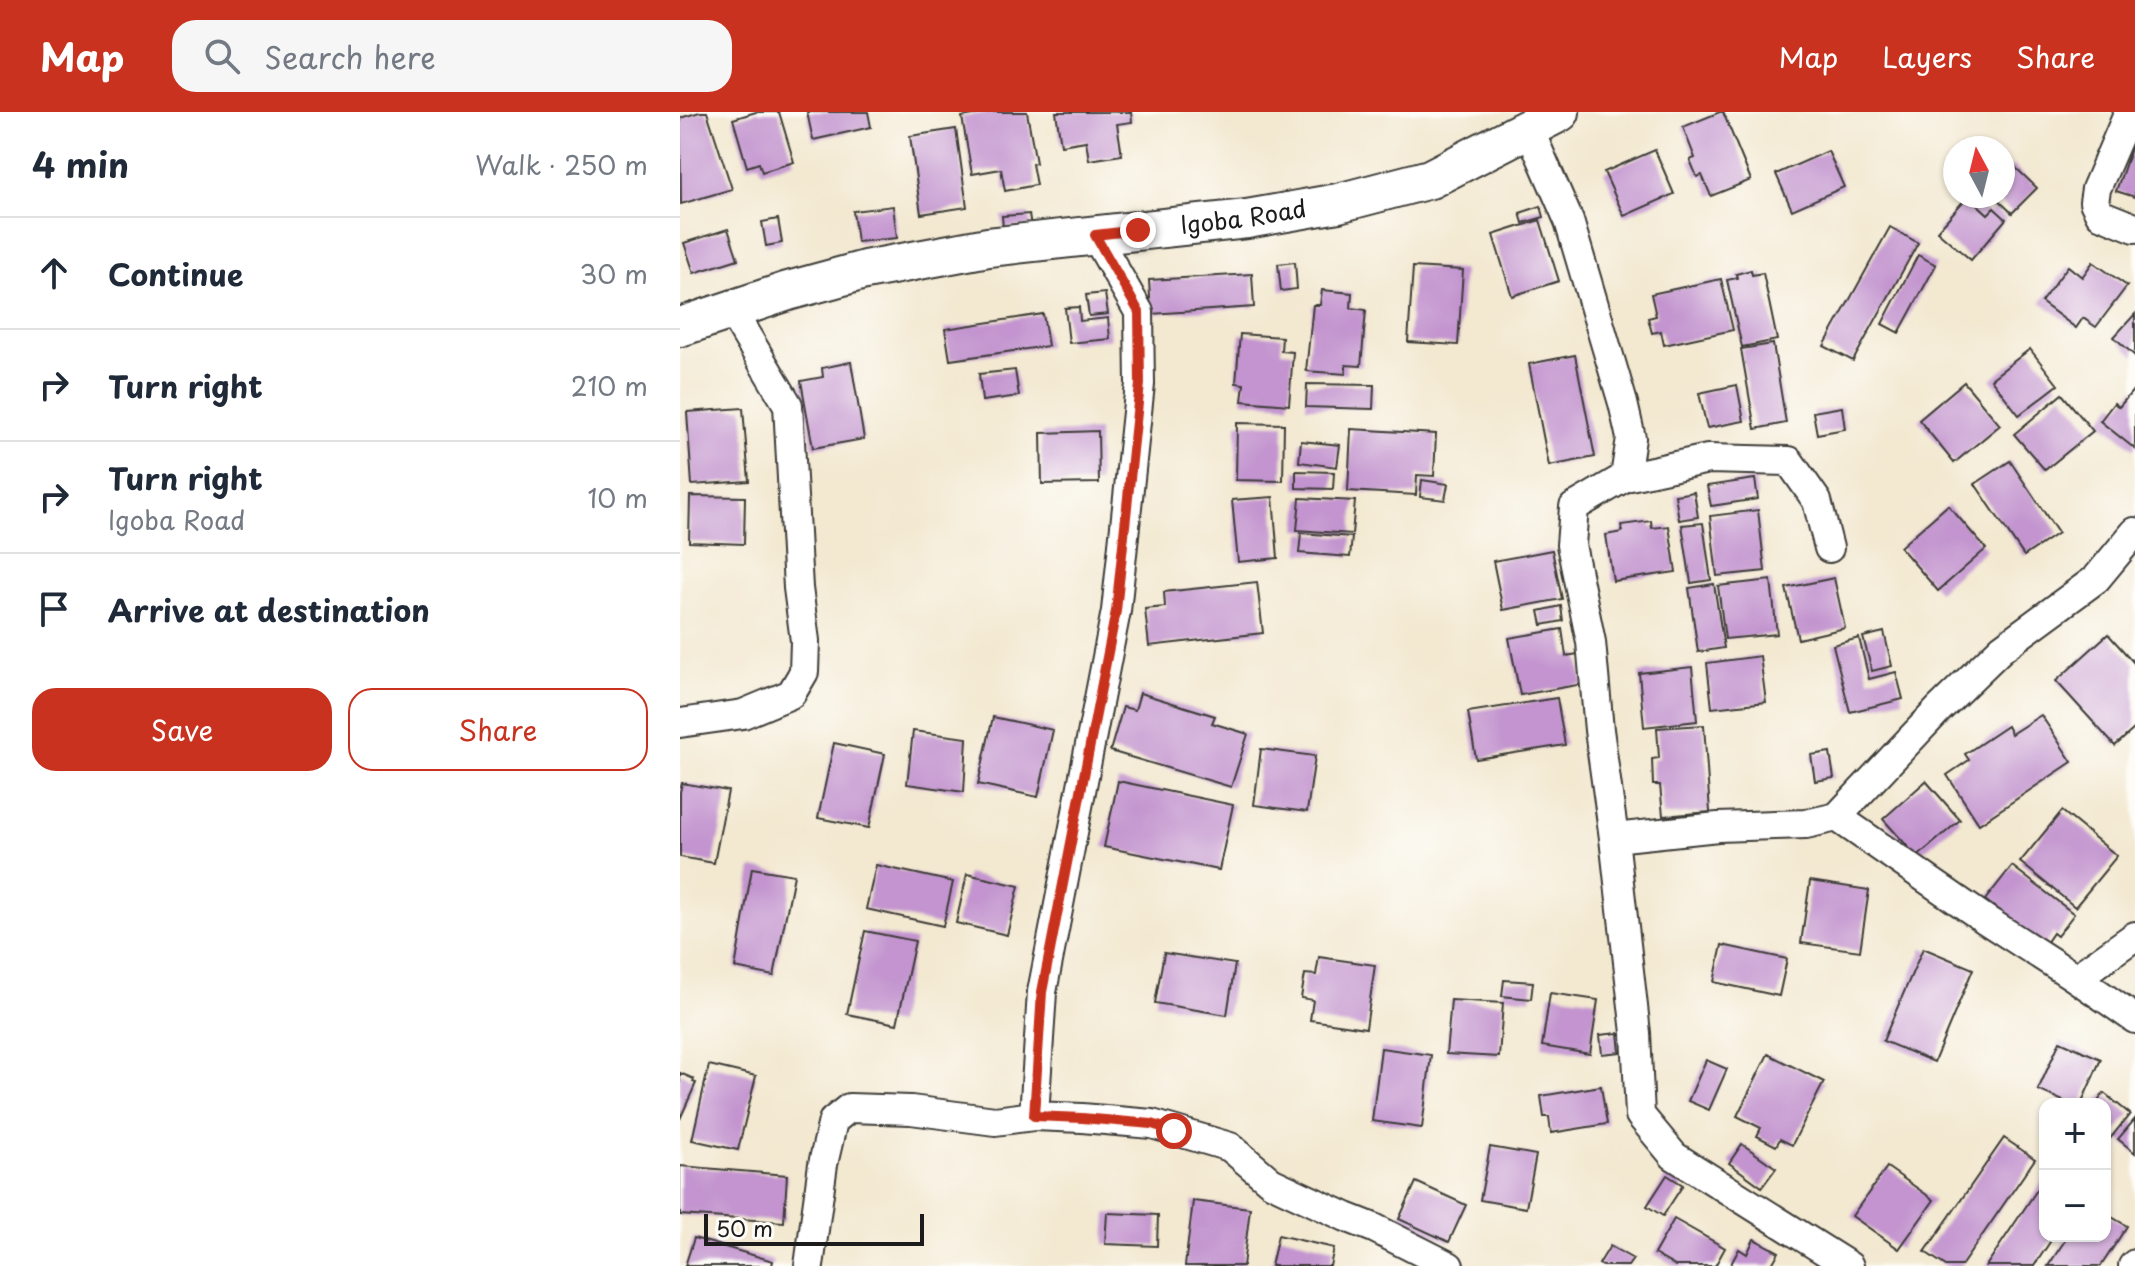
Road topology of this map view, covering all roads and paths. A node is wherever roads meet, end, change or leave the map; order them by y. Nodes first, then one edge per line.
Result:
1 (2129, 112) edge
2 (1545, 120) edge
3 (2135, 228) edge
4 (1095, 235) junction
5 (731, 310) junction
6 (680, 327) edge
7 (1625, 477) junction
8 (2135, 532) edge
9 (1829, 548) dead end
10 (680, 723) edge
11 (1837, 817) junction
12 (1614, 838) junction
13 (2135, 936) edge
14 (2076, 978) junction
15 (2135, 1019) edge
16 (1034, 1116) junction
17 (809, 1266) edge
18 (1449, 1266) edge
19 (1849, 1266) edge

1 - 3 street
2 - 4 street, Igoba Road
2 - 7 street
4 - 5 street, Igoba Road
4 - 16 street
5 - 6 street, Igoba Road
5 - 10 street
7 - 9 street
7 - 12 street
8 - 11 street
11 - 12 street
11 - 14 street
12 - 19 street
13 - 14 street
14 - 15 street
16 - 17 street
16 - 18 street

